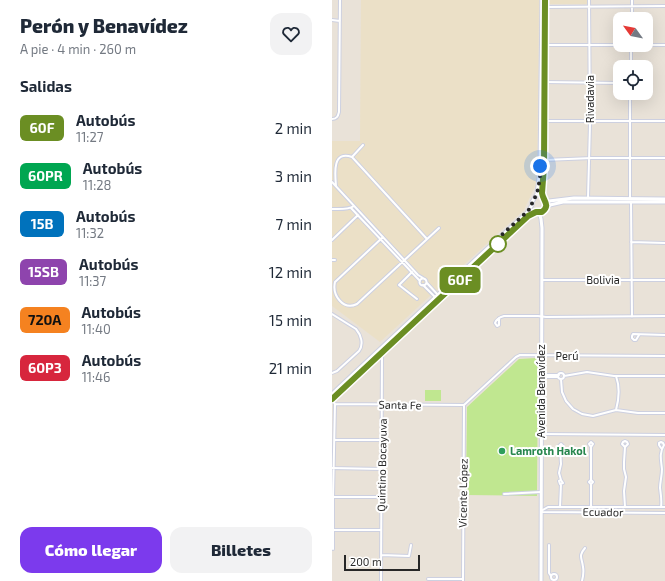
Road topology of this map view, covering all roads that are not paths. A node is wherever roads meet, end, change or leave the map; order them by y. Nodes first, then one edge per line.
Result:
1 (340, 0) edge
2 (542, 0) edge
3 (545, 0) edge
4 (589, 0) edge
5 (632, 0) edge
6 (589, 6) junction
7 (665, 6) edge
8 (545, 7) junction
9 (632, 7) junction
10 (632, 12) edge
11 (332, 20) edge
12 (340, 21) junction
13 (613, 44) edge
14 (543, 45) junction
15 (590, 45) junction
16 (653, 45) edge
17 (665, 45) edge
18 (544, 82) junction
19 (589, 82) junction
20 (613, 83) edge
21 (630, 100) edge
22 (332, 119) edge
23 (590, 120) junction
24 (630, 120) junction
25 (544, 121) junction
26 (665, 121) edge
27 (363, 145) dead end
28 (352, 157) junction
29 (631, 158) junction
30 (665, 158) edge
31 (589, 159) junction
32 (544, 160) junction
33 (335, 176) junction
34 (332, 178) edge
35 (332, 182) edge
36 (336, 186) junction
37 (588, 198) junction
38 (535, 199) junction
39 (665, 199) edge
40 (545, 200) junction
41 (631, 200) junction
42 (665, 202) edge
43 (532, 205) junction
44 (354, 206) junction
45 (351, 208) junction
46 (332, 209) edge
47 (545, 209) junction
48 (538, 212) junction
49 (360, 214) junction
50 (542, 225) junction
51 (439, 228) dead end
52 (382, 238) junction
53 (427, 239) junction
54 (332, 240) edge
55 (632, 242) junction
56 (665, 243) edge
57 (332, 260) edge
58 (335, 260) dead end
59 (403, 261) junction
60 (412, 272) junction
61 (422, 278) junction
62 (542, 280) junction
63 (631, 280) junction
64 (665, 280) edge
65 (420, 281) junction
66 (426, 282) junction
67 (424, 285) junction
68 (436, 296) junction
69 (417, 299) dead end
70 (332, 314) edge
71 (632, 316) junction
72 (665, 316) edge
73 (542, 317) junction
74 (499, 318) dead end
75 (639, 335) dead end
76 (665, 335) edge
77 (382, 350) junction
78 (541, 356) junction
79 (665, 356) edge
80 (332, 373) edge
81 (541, 376) junction
82 (564, 376) junction
83 (616, 376) junction
84 (665, 376) edge
85 (560, 377) junction
86 (332, 394) edge
87 (332, 399) edge
88 (335, 404) junction
89 (382, 405) junction
90 (464, 405) junction
91 (616, 410) junction
92 (665, 413) edge
93 (541, 434) junction
94 (665, 435) edge
95 (335, 440) junction
96 (382, 440) junction
97 (591, 447) dead end
98 (560, 448) dead end
99 (625, 448) dead end
100 (661, 448) dead end
101 (333, 468) edge
102 (382, 469) junction
103 (541, 492) junction
104 (504, 494) dead end
105 (332, 497) edge
106 (381, 497) junction
107 (560, 507) junction
108 (591, 507) junction
109 (625, 507) junction
110 (661, 507) junction
111 (665, 507) edge
112 (541, 512) junction
113 (665, 513) edge
114 (332, 530) edge
115 (381, 530) junction
116 (411, 545) dead end
117 (549, 545) dead end
118 (585, 548) dead end
119 (334, 549) dead end
120 (381, 555) junction
121 (551, 577) junction
122 (428, 579) dead end
123 (462, 580) edge
124 (555, 580) edge
125 (381, 581) edge
126 (541, 581) edge
127 (550, 581) edge
128 (559, 581) edge
129 (582, 581) edge

1 - 12 street
2 - 14 main road
3 - 8 main road
4 - 6 street, Rivadavia
5 - 9 street
6 - 8 street
6 - 9 street
6 - 15 street, Rivadavia
7 - 9 street
8 - 14 main road
9 - 10 street
11 - 12 street
12 - 22 street
13 - 15 street
14 - 15 street
14 - 18 main road
14 - 38 main road
15 - 19 street, Rivadavia
16 - 17 street
18 - 19 street
18 - 25 main road
19 - 20 street
19 - 23 street, Rivadavia
21 - 24 street
23 - 24 street
23 - 25 street
23 - 31 street, Rivadavia
24 - 26 street
24 - 29 street
25 - 32 main road
27 - 28 street
28 - 33 street
28 - 53 street
29 - 30 street
29 - 31 street
29 - 41 street
31 - 32 street
31 - 37 street, Rivadavia
32 - 40 main road
33 - 34 street
33 - 36 street
35 - 36 street
36 - 44 street
37 - 40 main road
37 - 41 main road
38 - 40 main road
38 - 43 main road
39 - 41 main road
40 - 47 main road
41 - 42 main road
41 - 47 main road
41 - 55 street
43 - 48 main road
43 - 68 main road
44 - 45 street
44 - 49 street
45 - 46 street
45 - 49 street
47 - 48 main road
47 - 50 main road, Avenida Benavídez
48 - 50 main road, Avenida Benavídez
48 - 77 main road
49 - 52 street
49 - 54 street
50 - 62 main road, Avenida Benavídez
51 - 53 street
52 - 59 street
52 - 59 street
53 - 59 street
55 - 56 street
55 - 63 street
57 - 58 street
59 - 60 street
59 - 61 street
60 - 65 street
60 - 69 street
61 - 65 street
61 - 66 street
62 - 63 street, Bolivia
62 - 73 main road, Avenida Benavídez
63 - 64 street, Bolivia
63 - 71 street
65 - 67 street
66 - 67 street
66 - 68 street
67 - 68 street
68 - 77 main road
70 - 80 street
71 - 72 street
71 - 73 street
73 - 74 street
73 - 78 main road, Avenida Benavídez
75 - 76 street
77 - 86 main road
77 - 87 main road
77 - 89 street, Quintino Bocayuva
78 - 79 street, Perú
78 - 81 main road, Avenida Benavídez
78 - 90 street, Perú
81 - 85 street
81 - 93 main road, Avenida Benavídez
82 - 83 street
82 - 85 street
82 - 85 street
83 - 84 street
83 - 91 street
85 - 91 street
87 - 88 street
88 - 89 street, Santa Fe
88 - 95 street
89 - 90 street, Santa Fe
89 - 96 street, Quintino Bocayuva
90 - 123 street, Vicente López
91 - 92 street
93 - 94 street
93 - 103 main road, Avenida Benavídez
95 - 96 street
95 - 101 street
96 - 102 street, Quintino Bocayuva
97 - 108 street
98 - 107 street
99 - 109 street
100 - 110 street
101 - 102 street
101 - 105 street
102 - 106 street, Quintino Bocayuva
103 - 104 street
103 - 112 main road, Avenida Benavídez
105 - 106 street
105 - 114 street
106 - 115 street, Quintino Bocayuva
107 - 108 street
107 - 112 street
108 - 109 street
109 - 110 street
110 - 111 street
112 - 113 street, Ecuador
112 - 126 main road, Avenida Benavídez
114 - 115 street
114 - 119 street
115 - 120 street, Quintino Bocayuva
116 - 120 street
117 - 121 street
118 - 129 street
120 - 125 street, Quintino Bocayuva
121 - 124 street
121 - 124 street
121 - 127 street
122 - 123 street
124 - 128 street

